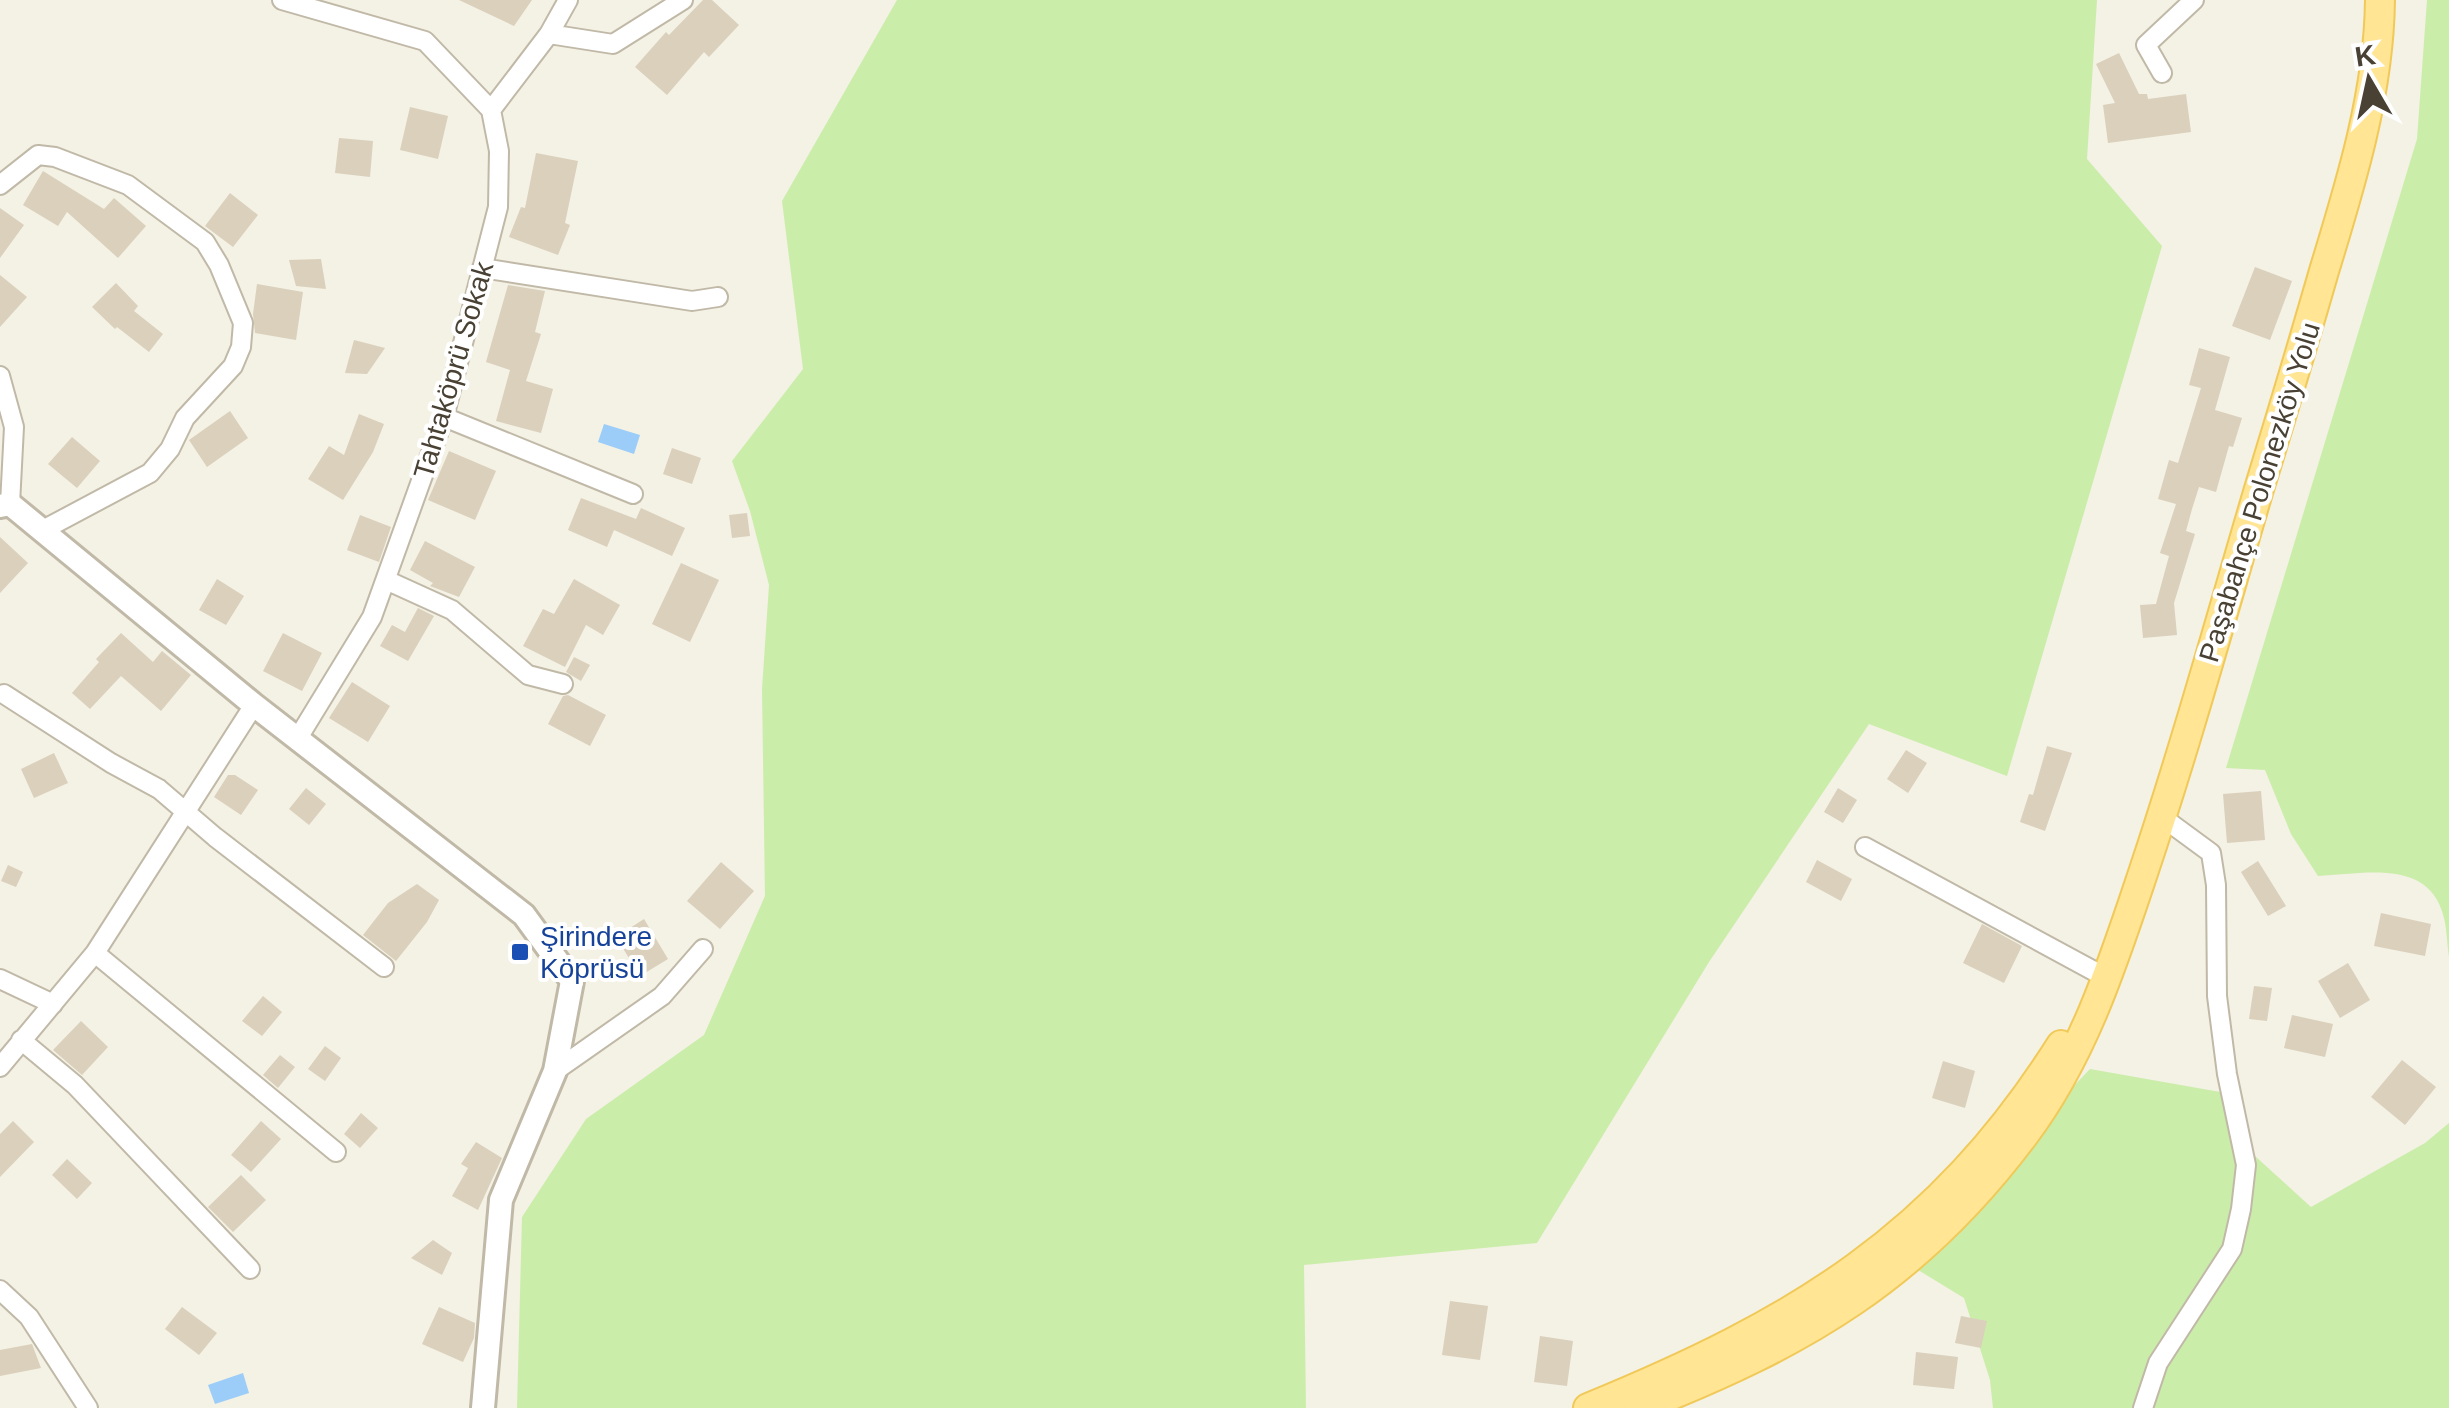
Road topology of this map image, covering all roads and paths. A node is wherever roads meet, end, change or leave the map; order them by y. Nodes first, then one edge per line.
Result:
1 (282, 0) edge
2 (568, 0) edge
3 (683, 0) edge
4 (2194, 0) edge
5 (2380, 0) edge
6 (549, 34) junction
7 (2162, 73) dead end
8 (491, 110) junction
9 (0, 186) edge
10 (482, 268) junction
11 (718, 297) dead end
12 (0, 376) edge
13 (444, 418) junction
14 (633, 494) dead end
15 (5, 505) edge
16 (41, 531) junction
17 (386, 580) junction
18 (564, 684) dead end
19 (4, 694) dead end
20 (254, 706) junction
21 (298, 738) junction
22 (186, 812) junction
23 (2162, 816) junction
24 (1865, 847) dead end
25 (704, 949) dead end
26 (95, 953) junction
27 (384, 967) dead end
28 (2105, 977) junction
29 (0, 979) edge
30 (53, 1004) junction
31 (20, 1040) junction
32 (0, 1067) edge
33 (555, 1071) junction
34 (336, 1152) dead end
35 (250, 1269) dead end
36 (0, 1290) edge
37 (481, 1407) edge
38 (88, 1408) edge
39 (1588, 1408) edge
40 (1639, 1408) edge
41 (2143, 1408) edge

1 - 8 street
2 - 6 street
3 - 6 street
4 - 7 street
5 - 23 main road, Paşabahçe Polonezköy Yolu
6 - 8 street
8 - 10 street, Tahtaköprü Sokak
9 - 16 street
10 - 11 street
10 - 13 street, Tahtaköprü Sokak
12 - 15 street
13 - 14 street
13 - 17 street, Tahtaköprü Sokak
15 - 16 street
16 - 20 street
17 - 18 street
17 - 21 street, Tahtaköprü Sokak
19 - 22 street
20 - 21 street
20 - 22 street
21 - 33 street
22 - 26 street
22 - 27 street
23 - 28 main road, Paşabahçe Polonezköy Yolu
23 - 41 street
24 - 28 street
25 - 33 street
26 - 30 street
26 - 34 street
28 - 39 main road, Paşabahçe Polonezköy Yolu
28 - 40 main road, Paşabahçe Polonezköy Yolu
29 - 30 street
30 - 31 street
31 - 32 street
31 - 35 street
33 - 37 street
36 - 38 street

